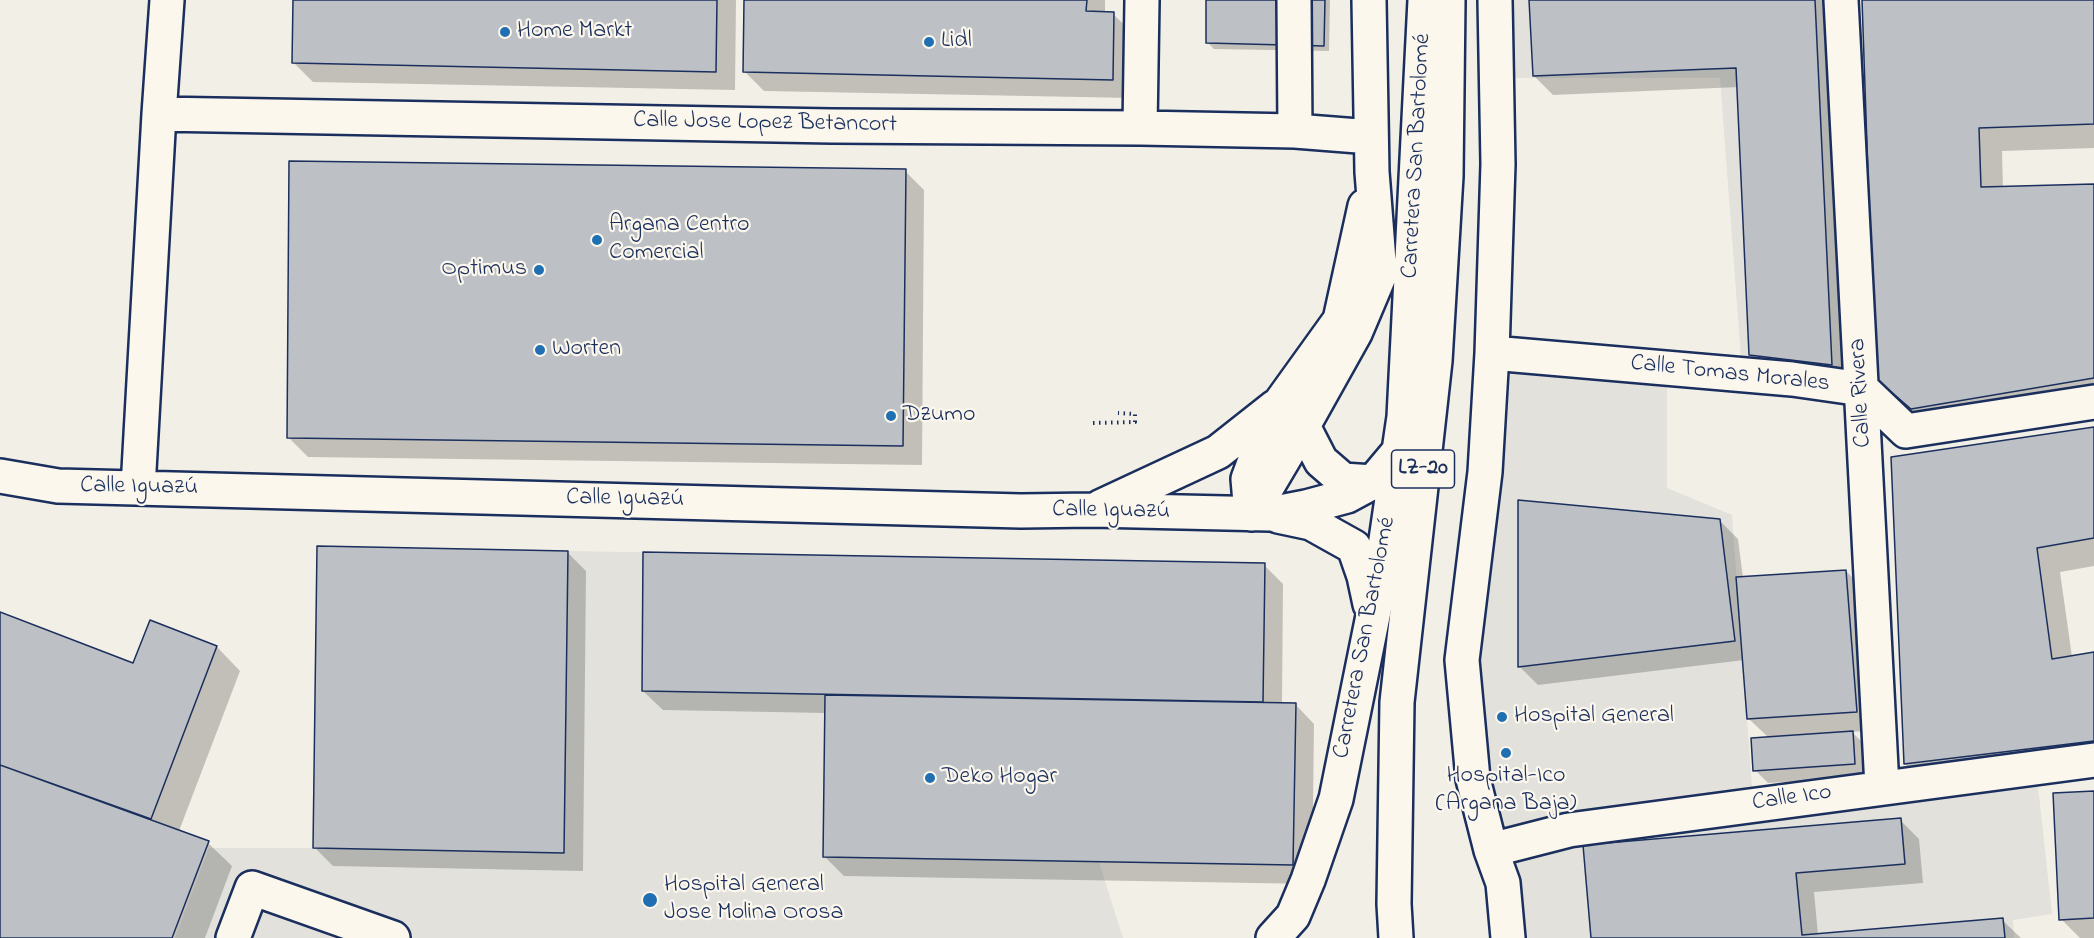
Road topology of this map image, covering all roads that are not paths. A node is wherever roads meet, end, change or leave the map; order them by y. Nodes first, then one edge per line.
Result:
1 (167, 0) edge
2 (1142, 0) edge
3 (1294, 0) edge
4 (1369, 0) edge
5 (1425, 0) edge
6 (1448, 0) edge
7 (1467, 0) edge
8 (1495, 0) edge
9 (1841, 0) edge
10 (159, 114) junction
11 (1140, 128) junction
12 (1295, 131) junction
13 (1371, 136) junction
14 (1372, 172) junction
15 (1492, 353) junction
16 (1862, 389) junction
17 (1281, 402) junction
18 (2094, 402) edge
19 (1303, 426) junction
20 (1399, 452) junction
21 (0, 476) edge
22 (1373, 482) junction
23 (138, 488) junction
24 (1093, 510) junction
25 (1261, 514) junction
26 (1372, 616) junction
27 (2094, 760) edge
28 (1882, 787) junction
29 (1491, 850) junction
30 (344, 930) edge
31 (233, 938) edge
32 (393, 938) edge
33 (1273, 938) edge
34 (1396, 938) edge
35 (1417, 938) edge
36 (1508, 938) edge

1 - 10 street
2 - 11 street
3 - 12 street
4 - 13 street
5 - 20 street, Carretera San Bartolomé
6 - 34 street, Carretera San Bartolomé / LZ-20
7 - 35 street, Carretera San Bartolomé / LZ-20
8 - 15 street
9 - 16 street, Calle Rivera
10 - 11 street, Calle Jose Lopez Betancort
10 - 23 street
11 - 12 street, Calle Jose Lopez Betancort
12 - 13 street, Calle Jose Lopez Betancort
13 - 14 street
14 - 17 street
14 - 19 street
15 - 16 street, Calle Tomas Morales
15 - 29 street
16 - 18 street, Calle Tomas Morales
16 - 28 street, Calle Rivera
17 - 24 street
17 - 25 street
19 - 22 street
19 - 25 street
20 - 22 street
20 - 26 street, Carretera San Bartolomé
21 - 23 street, Calle Iguazú
22 - 25 street
23 - 24 street, Calle Iguazú
24 - 25 street, Calle Iguazú
25 - 26 street
26 - 33 street, Carretera San Bartolomé
27 - 28 street, Calle Ico
28 - 29 street, Calle Ico
29 - 36 street
30 - 31 street
30 - 32 street

